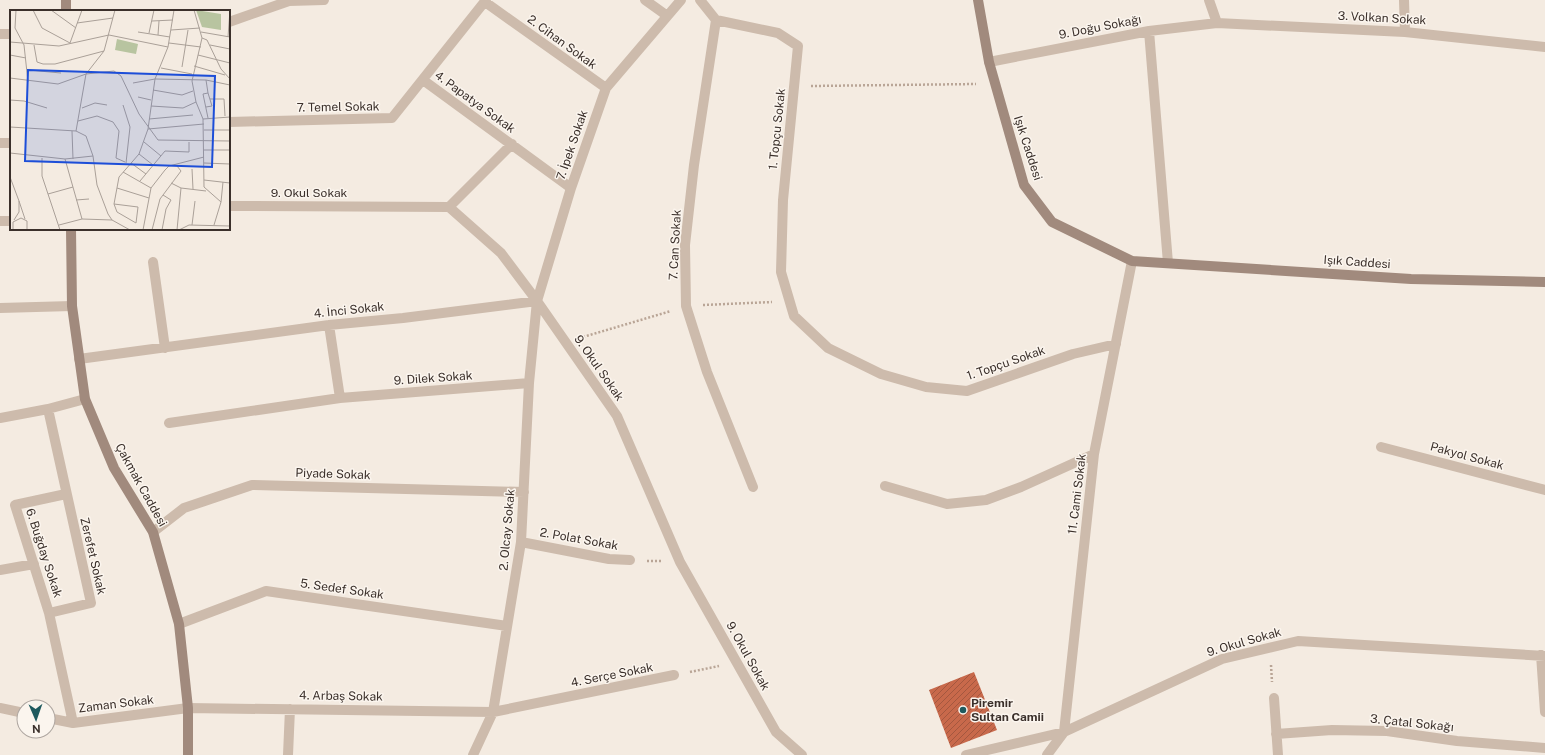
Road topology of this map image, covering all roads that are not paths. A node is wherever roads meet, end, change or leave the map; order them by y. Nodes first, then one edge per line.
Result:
1 (324, 0) edge
2 (645, 0) edge
3 (681, 0) edge
4 (700, 0) edge
5 (978, 0) edge
6 (1209, 0) edge
7 (1404, 0) edge
8 (288, 1) edge
9 (485, 1) edge
10 (666, 15) junction
11 (716, 20) junction
12 (230, 22) edge
13 (1216, 23) junction
14 (1148, 31) junction
15 (1405, 32) junction
16 (1545, 47) edge
17 (988, 62) junction
18 (423, 80) junction
19 (606, 88) junction
20 (230, 122) edge
21 (512, 144) junction
22 (571, 188) junction
23 (230, 206) edge
24 (449, 207) junction
25 (71, 230) edge
26 (1132, 261) junction
27 (153, 262) dead end
28 (1168, 263) junction
29 (1545, 282) edge
30 (537, 301) junction
31 (72, 306) junction
32 (0, 308) edge
33 (329, 325) junction
34 (1116, 344) junction
35 (165, 348) junction
36 (79, 359) junction
37 (529, 384) junction
38 (340, 398) junction
39 (84, 399) junction
40 (48, 409) junction
41 (0, 418) edge
42 (169, 423) dead end
43 (1382, 447) dead end
44 (1094, 454) junction
45 (753, 486) dead end
46 (885, 486) dead end
47 (1545, 490) edge
48 (524, 492) junction
49 (66, 494) junction
50 (153, 532) junction
51 (522, 542) junction
52 (630, 560) road end
53 (34, 564) junction
54 (0, 570) edge
55 (49, 613) junction
56 (179, 624) junction
57 (507, 626) junction
58 (1543, 656) edge
59 (674, 675) road end
60 (1274, 698) road end
61 (0, 708) edge
62 (188, 708) junction
63 (290, 709) junction
64 (16, 711) edge
65 (493, 712) junction
66 (1545, 712) edge
67 (56, 720) edge
68 (74, 723) junction
69 (1064, 732) junction
70 (1276, 734) junction
71 (1545, 748) edge
72 (188, 755) edge
73 (288, 755) edge
74 (473, 755) edge
75 (802, 755) edge
76 (966, 755) edge
77 (1047, 755) edge
78 (1278, 755) edge

1 - 8 street
2 - 10 street
3 - 10 street
4 - 11 street
5 - 17 main road, Işık Caddesi
6 - 13 street
7 - 15 street
8 - 12 street
9 - 18 street, 7. Temel Sokak
9 - 19 street, 2. Cihan Sokak
10 - 19 street, 7. İpek Sokak
11 - 34 street, 1. Topçu Sokak
11 - 45 street, 7. Can Sokak
13 - 14 street, 9. Doğu Sokağı
13 - 15 street, 3. Volkan Sokak
14 - 17 street, 9. Doğu Sokağı
14 - 28 street
15 - 16 street, 3. Volkan Sokak
17 - 26 main road, Işık Caddesi
18 - 20 street, 7. Temel Sokak
18 - 21 street, 4. Papatya Sokak
19 - 22 street, 7. İpek Sokak
21 - 22 street, 4. Papatya Sokak
21 - 24 street, 4. Papatya Sokak
22 - 30 street, 7. İpek Sokak
23 - 24 street, 9. Okul Sokak
24 - 30 street, 9. Okul Sokak
25 - 31 main road, Çakmak Caddesi
26 - 28 main road, Işık Caddesi
26 - 34 street, 11. Cami Sokak
27 - 35 street
28 - 29 main road, Işık Caddesi
30 - 33 street, 4. İnci Sokak
30 - 37 street, 2. Olcay Sokak
30 - 75 street, 9. Okul Sokak
31 - 32 street
31 - 36 main road, Çakmak Caddesi
33 - 35 street, 4. İnci Sokak
33 - 38 street
34 - 44 street, 11. Cami Sokak
35 - 36 street, 4. İnci Sokak
36 - 39 main road, Çakmak Caddesi
37 - 38 street, 9. Dilek Sokak
37 - 48 street, 2. Olcay Sokak
38 - 42 street, 9. Dilek Sokak
39 - 40 street
39 - 50 main road, Çakmak Caddesi
40 - 41 street
40 - 49 street, Zerefet Sokak
43 - 47 street, Pakyol Sokak
44 - 46 street
44 - 69 street, 11. Cami Sokak
48 - 50 street, Piyade Sokak
48 - 51 street, 2. Olcay Sokak
49 - 53 street, 6. Buğday Sokak
49 - 55 street, Zerefet Sokak
50 - 56 main road, Çakmak Caddesi
51 - 52 street, 2. Polat Sokak
51 - 57 street, 2. Olcay Sokak
53 - 54 street
53 - 55 street, 6. Buğday Sokak
55 - 68 street
56 - 57 street, 5. Sedef Sokak
56 - 62 main road, Çakmak Caddesi
57 - 65 street, 2. Olcay Sokak
58 - 66 street
58 - 69 street, 9. Okul Sokak
59 - 65 street, 4. Serçe Sokak
60 - 70 street
61 - 64 street
62 - 63 street, 4. Arbaş Sokak
62 - 68 street, Zaman Sokak
62 - 72 main road, Çakmak Caddesi
63 - 65 street, 4. Arbaş Sokak
63 - 73 street
65 - 74 street, 2. Olcay Sokak
67 - 68 street, Zaman Sokak
69 - 76 street, 9. Okul Sokak
69 - 77 street
70 - 71 street, 3. Çatal Sokağı
70 - 78 street

